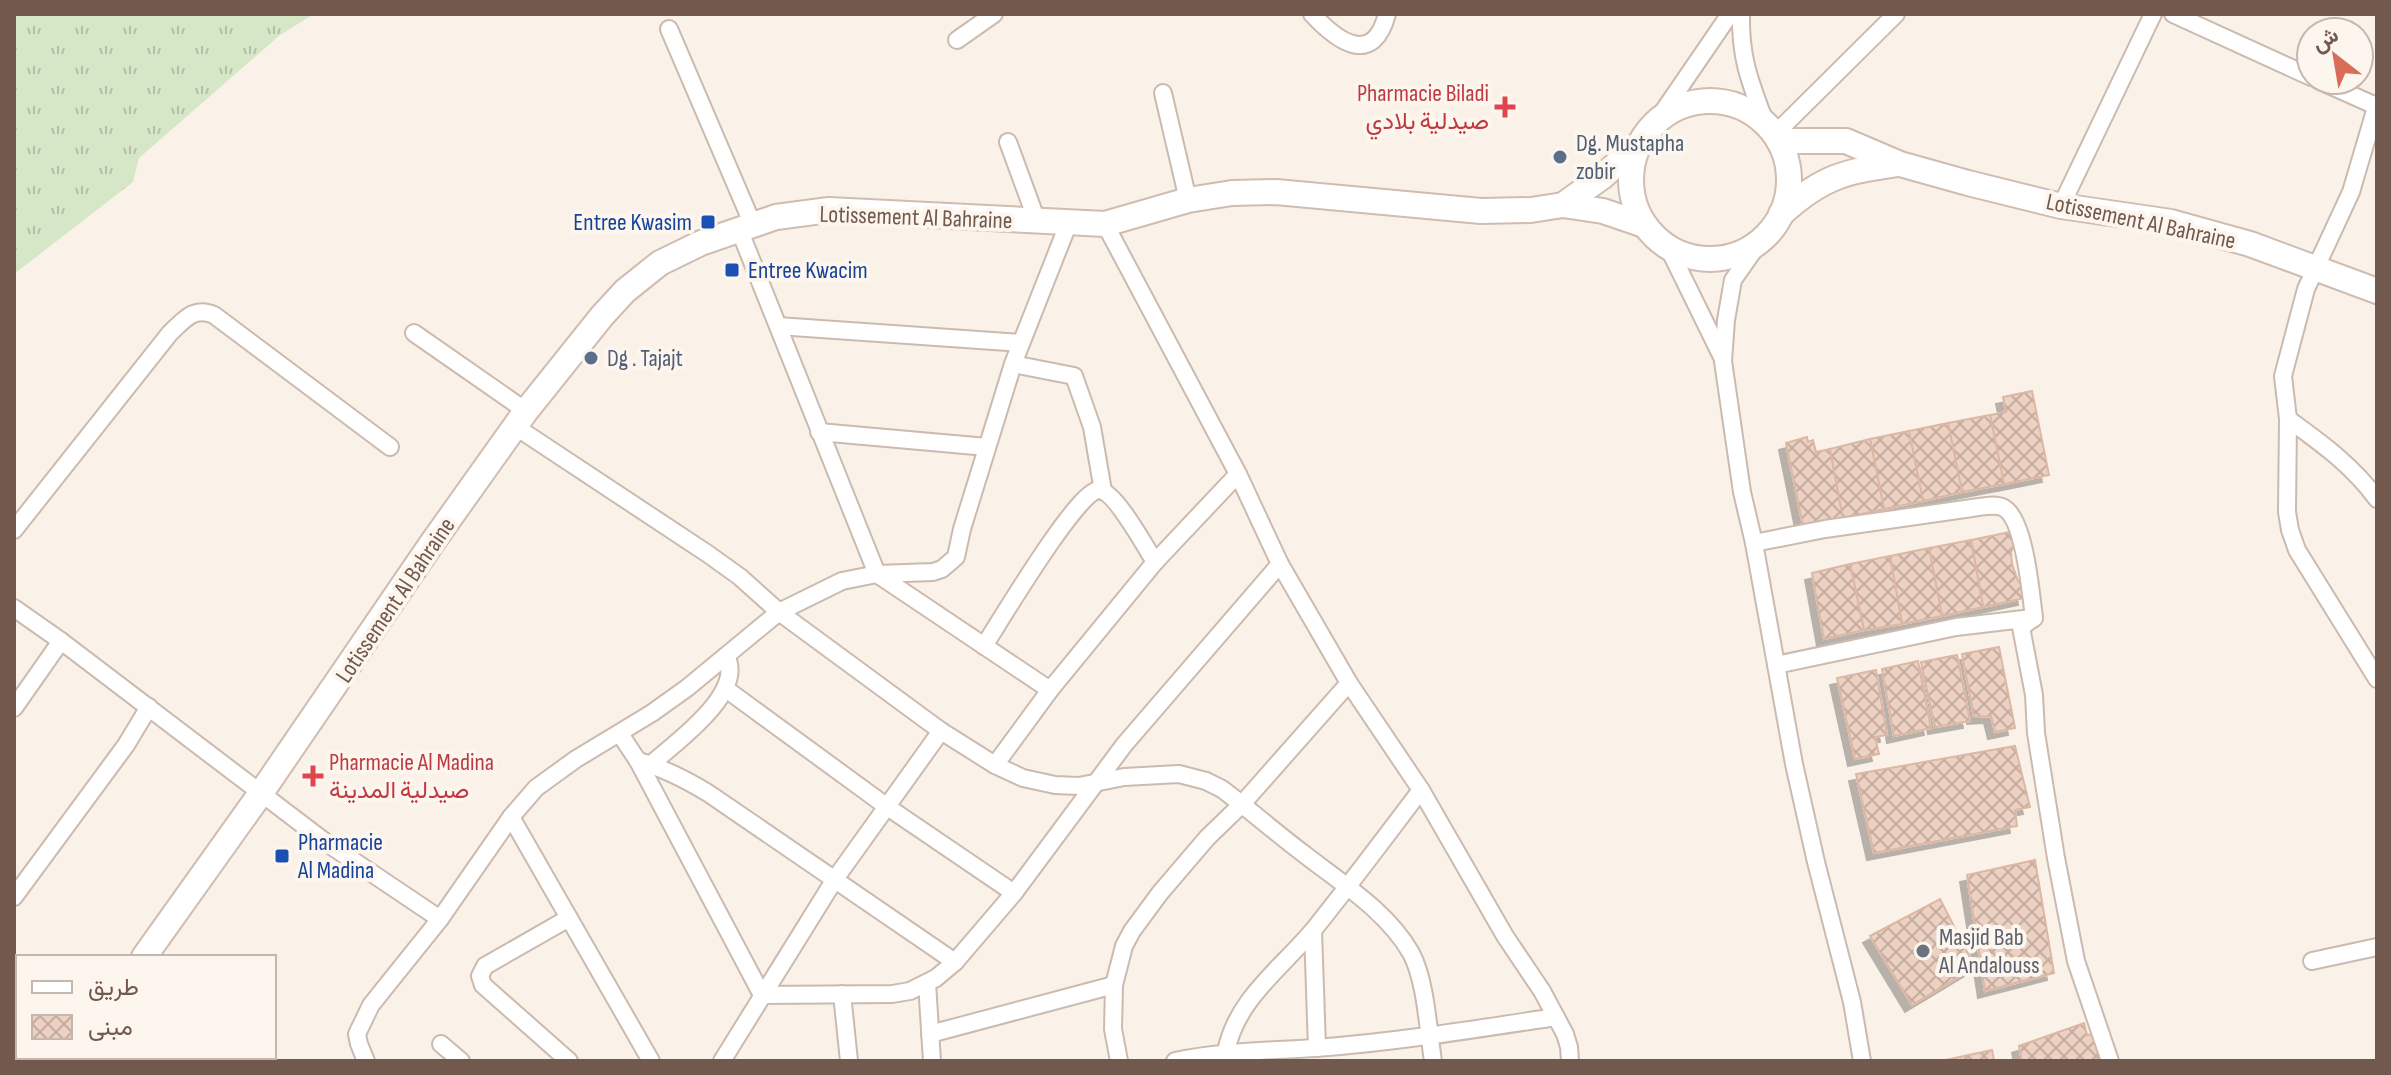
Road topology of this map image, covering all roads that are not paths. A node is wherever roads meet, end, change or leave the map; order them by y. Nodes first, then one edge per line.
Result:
1 (994, 14) edge
2 (1312, 14) edge
3 (1387, 14) edge
4 (1730, 14) edge
5 (1741, 14) edge
6 (1896, 14) edge
7 (2153, 14) edge
8 (2173, 14) edge
9 (669, 29) dead end
10 (957, 40) dead end
11 (2295, 70) edge
12 (1163, 93) dead end
13 (2355, 96) edge
14 (2376, 105) edge
15 (1658, 119) junction
16 (1773, 132) junction
17 (1008, 142) dead end
18 (1638, 145) junction
19 (1900, 164) junction
20 (1188, 200) junction
21 (1563, 205) junction
22 (2061, 206) junction
23 (1781, 214) junction
24 (1037, 221) junction
25 (1069, 222) junction
26 (1105, 224) junction
27 (1644, 225) junction
28 (746, 227) junction
29 (1761, 240) junction
30 (1668, 247) junction
31 (2311, 279) junction
32 (2377, 291) edge
33 (778, 326) junction
34 (414, 333) dead end
35 (1021, 343) junction
36 (1723, 361) junction
37 (1013, 364) junction
38 (521, 419) junction
39 (2288, 419) junction
40 (819, 432) junction
41 (390, 447) dead end
42 (987, 447) junction
43 (1238, 474) junction
44 (1103, 491) junction
45 (2377, 499) edge
46 (14, 530) edge
47 (1754, 543) junction
48 (1155, 562) junction
49 (1280, 564) junction
50 (877, 574) junction
51 (14, 608) edge
52 (779, 612) junction
53 (2034, 618) junction
54 (61, 641) junction
55 (984, 646) junction
56 (726, 656) junction
57 (1776, 665) junction
58 (2377, 679) edge
59 (1349, 683) junction
60 (726, 689) junction
61 (1050, 690) junction
62 (149, 707) junction
63 (14, 708) edge
64 (941, 731) junction
65 (620, 734) junction
66 (644, 763) junction
67 (995, 765) junction
68 (1098, 781) junction
69 (1421, 790) junction
70 (261, 793) junction
71 (1242, 804) junction
72 (886, 806) junction
73 (511, 817) junction
74 (835, 879) junction
75 (1347, 887) junction
76 (1014, 893) junction
77 (14, 897) edge
78 (569, 918) junction
79 (440, 919) junction
80 (1313, 931) junction
81 (2377, 947) edge
82 (145, 955) edge
83 (2312, 961) dead end
84 (955, 962) junction
85 (927, 983) junction
86 (1114, 985) junction
87 (842, 994) junction
88 (762, 995) junction
89 (1556, 1017) junction
90 (930, 1034) junction
91 (1428, 1036) junction
92 (441, 1044) dead end
93 (1317, 1048) junction
94 (1226, 1052) junction
95 (366, 1061) edge
96 (461, 1061) edge
97 (569, 1061) edge
98 (651, 1061) edge
99 (722, 1061) edge
100 (849, 1061) edge
101 (932, 1061) edge
102 (1119, 1061) edge
103 (1175, 1061) edge
104 (1433, 1061) edge
105 (1570, 1061) edge
106 (1862, 1061) edge
107 (2110, 1061) edge

1 - 10 street
2 - 3 street
4 - 15 street
5 - 16 street
6 - 16 street
7 - 22 street
8 - 11 street
9 - 28 street
12 - 20 street
13 - 14 street
14 - 31 street
15 - 16 street
15 - 18 street
16 - 19 street, Lotissement Al Bahraine
16 - 23 street
17 - 24 street
18 - 21 street, Lotissement Al Bahraine
18 - 27 street
19 - 22 street, Lotissement Al Bahraine
19 - 23 street, Lotissement Al Bahraine
20 - 21 street, Lotissement Al Bahraine
20 - 26 street, Lotissement Al Bahraine
21 - 27 street, Lotissement Al Bahraine
22 - 31 street, Lotissement Al Bahraine
23 - 29 street
24 - 25 street, Lotissement Al Bahraine
24 - 28 street, Lotissement Al Bahraine
25 - 26 street, Lotissement Al Bahraine
25 - 35 street
26 - 43 street
27 - 30 street
28 - 33 street
28 - 38 street, Lotissement Al Bahraine
29 - 30 street
29 - 36 street
30 - 36 street
31 - 32 street, Lotissement Al Bahraine
31 - 39 street
33 - 35 street
33 - 40 street
34 - 38 street
35 - 37 street
36 - 47 street
37 - 42 street
37 - 44 street
38 - 52 street
38 - 70 street, Lotissement Al Bahraine
39 - 45 street
39 - 58 street
40 - 42 street
40 - 50 street
41 - 46 street
42 - 50 street
43 - 48 street
43 - 49 street
44 - 48 street
44 - 55 street
47 - 53 street
47 - 57 street
48 - 61 street
49 - 59 street
49 - 68 street
50 - 52 street
50 - 55 street
51 - 54 street
52 - 56 street
52 - 64 street
53 - 57 street
53 - 107 street
54 - 62 street
54 - 63 street
55 - 61 street
56 - 60 street
56 - 65 street
57 - 106 street
59 - 69 street
59 - 71 street
60 - 66 street
60 - 72 street
61 - 67 street
62 - 70 street
62 - 77 street
64 - 67 street
64 - 72 street
65 - 66 street
65 - 73 street
66 - 74 street
66 - 88 street
67 - 68 street
68 - 71 street
68 - 76 street
69 - 75 street
69 - 89 street
70 - 79 street
70 - 82 street, Lotissement Al Bahraine
71 - 75 street
71 - 86 street
72 - 74 street
72 - 76 street
73 - 78 street
73 - 79 street
74 - 84 street
74 - 88 street
75 - 80 street
75 - 91 street
76 - 84 street
78 - 97 street
78 - 98 street
79 - 95 street
80 - 93 street
80 - 94 street
81 - 83 street
84 - 85 street
85 - 87 street
85 - 90 street
86 - 90 street
86 - 102 street
87 - 88 street
87 - 100 street
88 - 99 street
89 - 91 street
89 - 105 street
90 - 101 street
91 - 93 street
91 - 104 street
92 - 96 street
93 - 94 street
94 - 103 street

